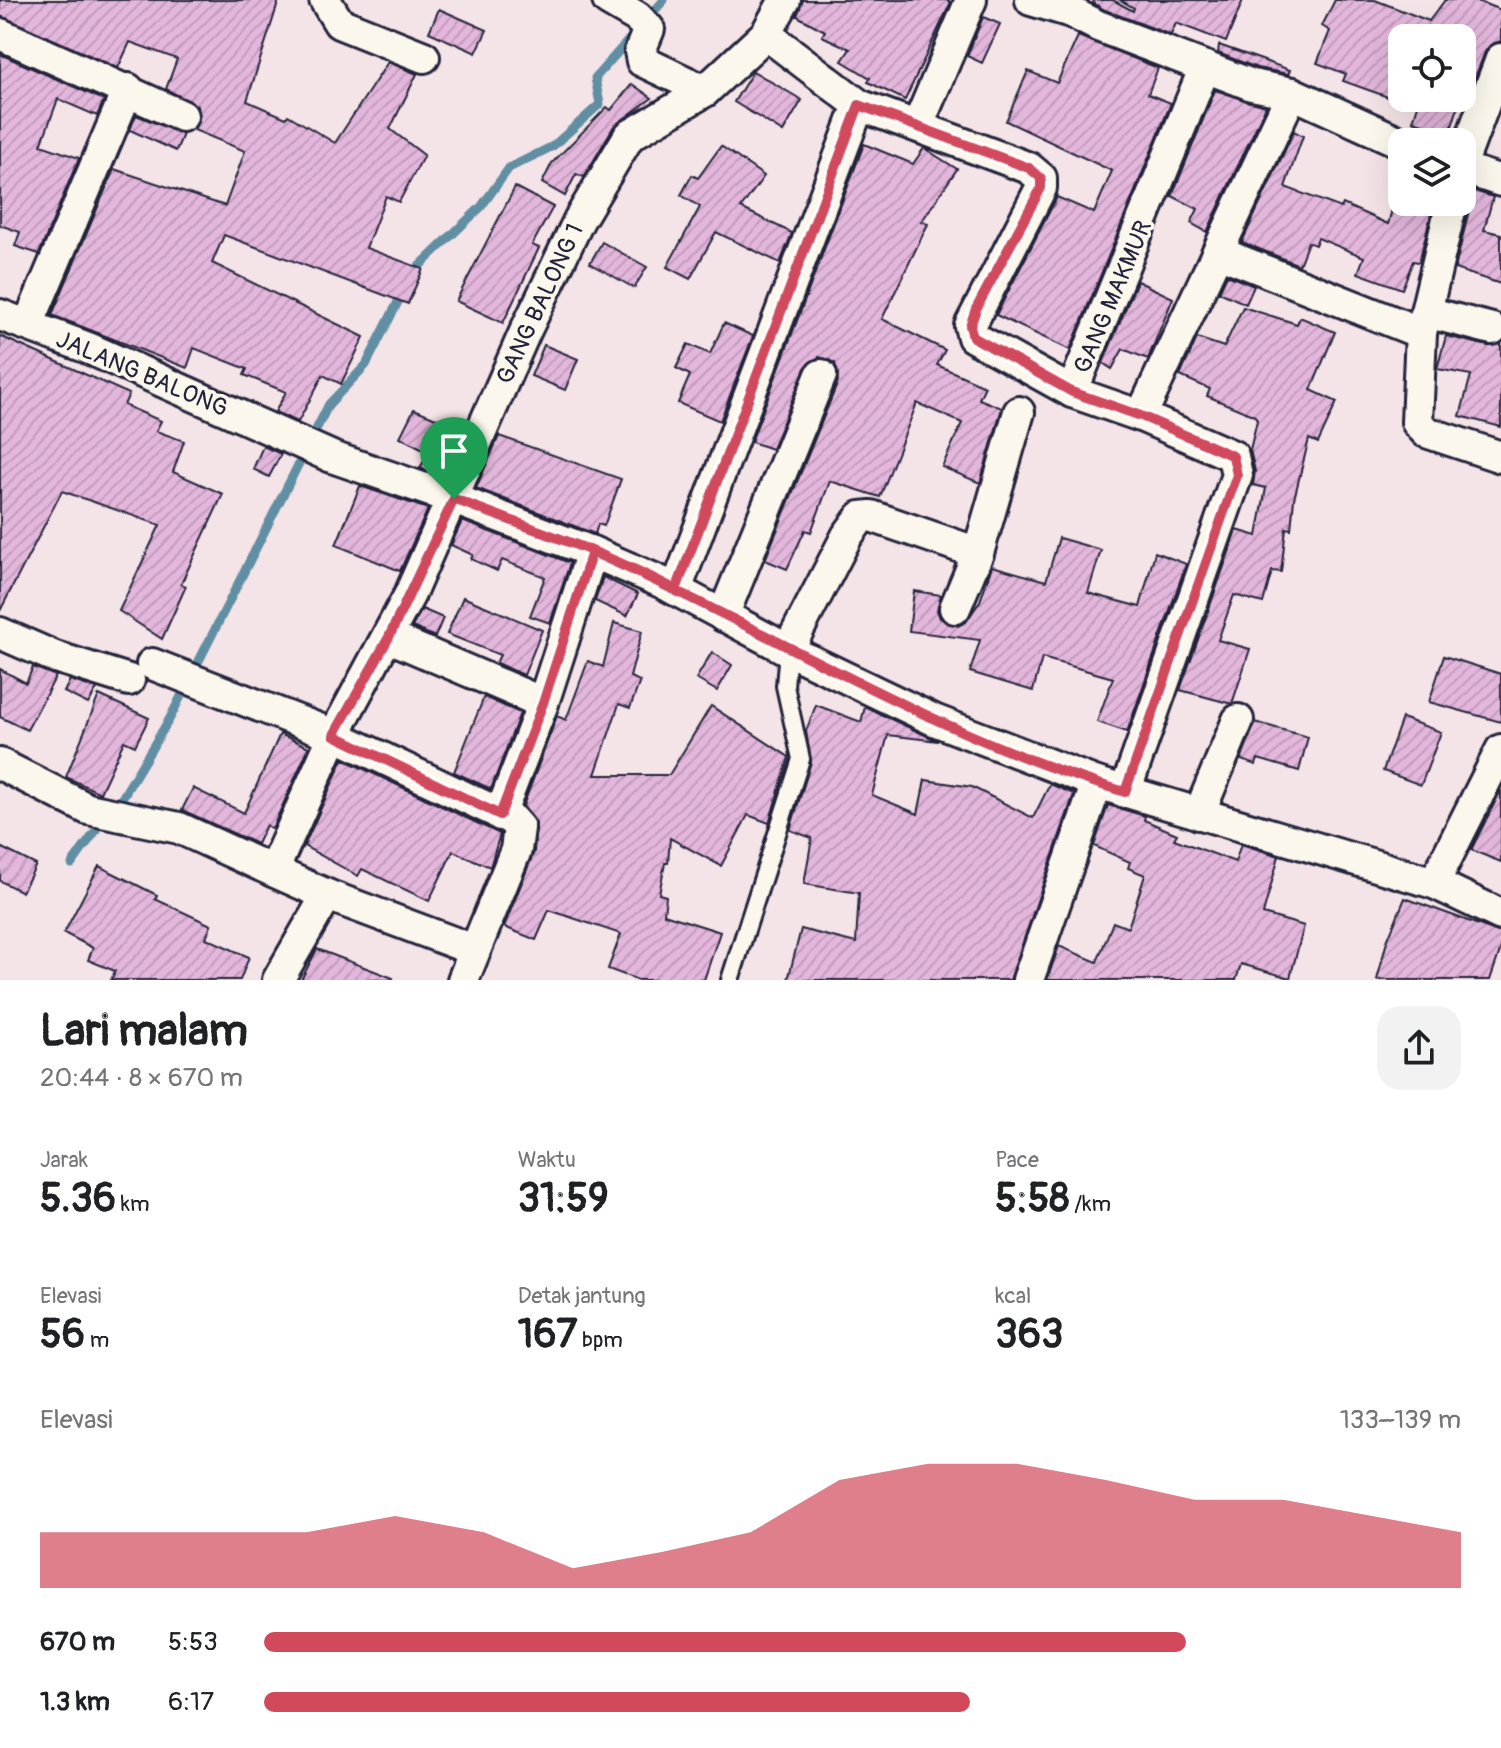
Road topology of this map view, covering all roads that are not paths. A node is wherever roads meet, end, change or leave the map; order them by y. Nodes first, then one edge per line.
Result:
1 (325, 0) edge
2 (608, 0) edge
3 (785, 0) edge
4 (971, 0) edge
5 (1035, 1) edge
6 (0, 34) edge
7 (766, 34) junction
8 (424, 57) dead end
9 (1501, 59) edge
10 (1205, 67) junction
11 (128, 89) junction
12 (705, 91) junction
13 (1292, 93) junction
14 (859, 105) junction
15 (182, 116) dead end
16 (918, 125) junction
17 (1476, 128) edge
18 (1388, 137) edge
19 (1476, 171) edge
20 (1501, 181) edge
21 (1449, 216) edge
22 (1218, 252) junction
23 (14, 320) edge
24 (1423, 322) junction
25 (1492, 329) dead end
26 (821, 375) dead end
27 (1072, 392) junction
28 (1019, 412) dead end
29 (1141, 416) junction
30 (1501, 457) edge
31 (454, 499) junction
32 (592, 552) junction
33 (978, 553) junction
34 (676, 590) junction
35 (955, 608) dead end
36 (723, 616) junction
37 (0, 633) edge
38 (389, 637) junction
39 (788, 650) junction
40 (543, 703) junction
41 (1238, 720) dead end
42 (334, 735) junction
43 (1501, 750) edge
44 (0, 764) edge
45 (1111, 788) junction
46 (1199, 814) junction
47 (500, 815) junction
48 (273, 871) junction
49 (1434, 883) junction
50 (327, 895) junction
51 (1501, 915) edge
52 (474, 950) junction
53 (278, 980) edge
54 (463, 980) edge
55 (730, 980) edge
56 (1028, 980) edge

1 - 8 street
2 - 12 street
3 - 7 street, GANG BALONG 1
4 - 16 street
5 - 10 street
6 - 11 street
7 - 12 street, GANG BALONG 1
7 - 14 street
9 - 17 street
10 - 13 street
10 - 27 street, GANG MAKMUR
11 - 15 street
11 - 23 street
12 - 31 street, GANG BALONG 1
13 - 18 street
13 - 22 street
14 - 16 street
14 - 34 street
16 - 27 street
19 - 20 street
21 - 24 street
22 - 24 street
22 - 29 street
23 - 31 street, JALANG BALONG
24 - 25 street
24 - 30 street
26 - 36 street
27 - 29 street, GANG MAKMUR
28 - 33 street
29 - 45 street, GANG MAKMUR
31 - 32 street, JALANG BALONG
31 - 38 street, GANG BALONG 1
32 - 34 street, JALANG BALONG
32 - 40 street
33 - 35 street
33 - 39 street
34 - 36 street, JALANG BALONG
36 - 39 street, JALANG BALONG
37 - 42 street
38 - 40 street
38 - 42 street, GANG BALONG 1
39 - 45 street, JALANG BALONG
39 - 55 lane
40 - 47 street
41 - 46 street
42 - 47 street
42 - 48 street, GANG BALONG 1
43 - 49 street
44 - 48 street
45 - 46 street, JALANG BALONG
45 - 56 street
46 - 49 street, JALANG BALONG
47 - 52 street
48 - 50 street
49 - 51 street, JALANG BALONG
50 - 52 street
50 - 53 street
52 - 54 street

